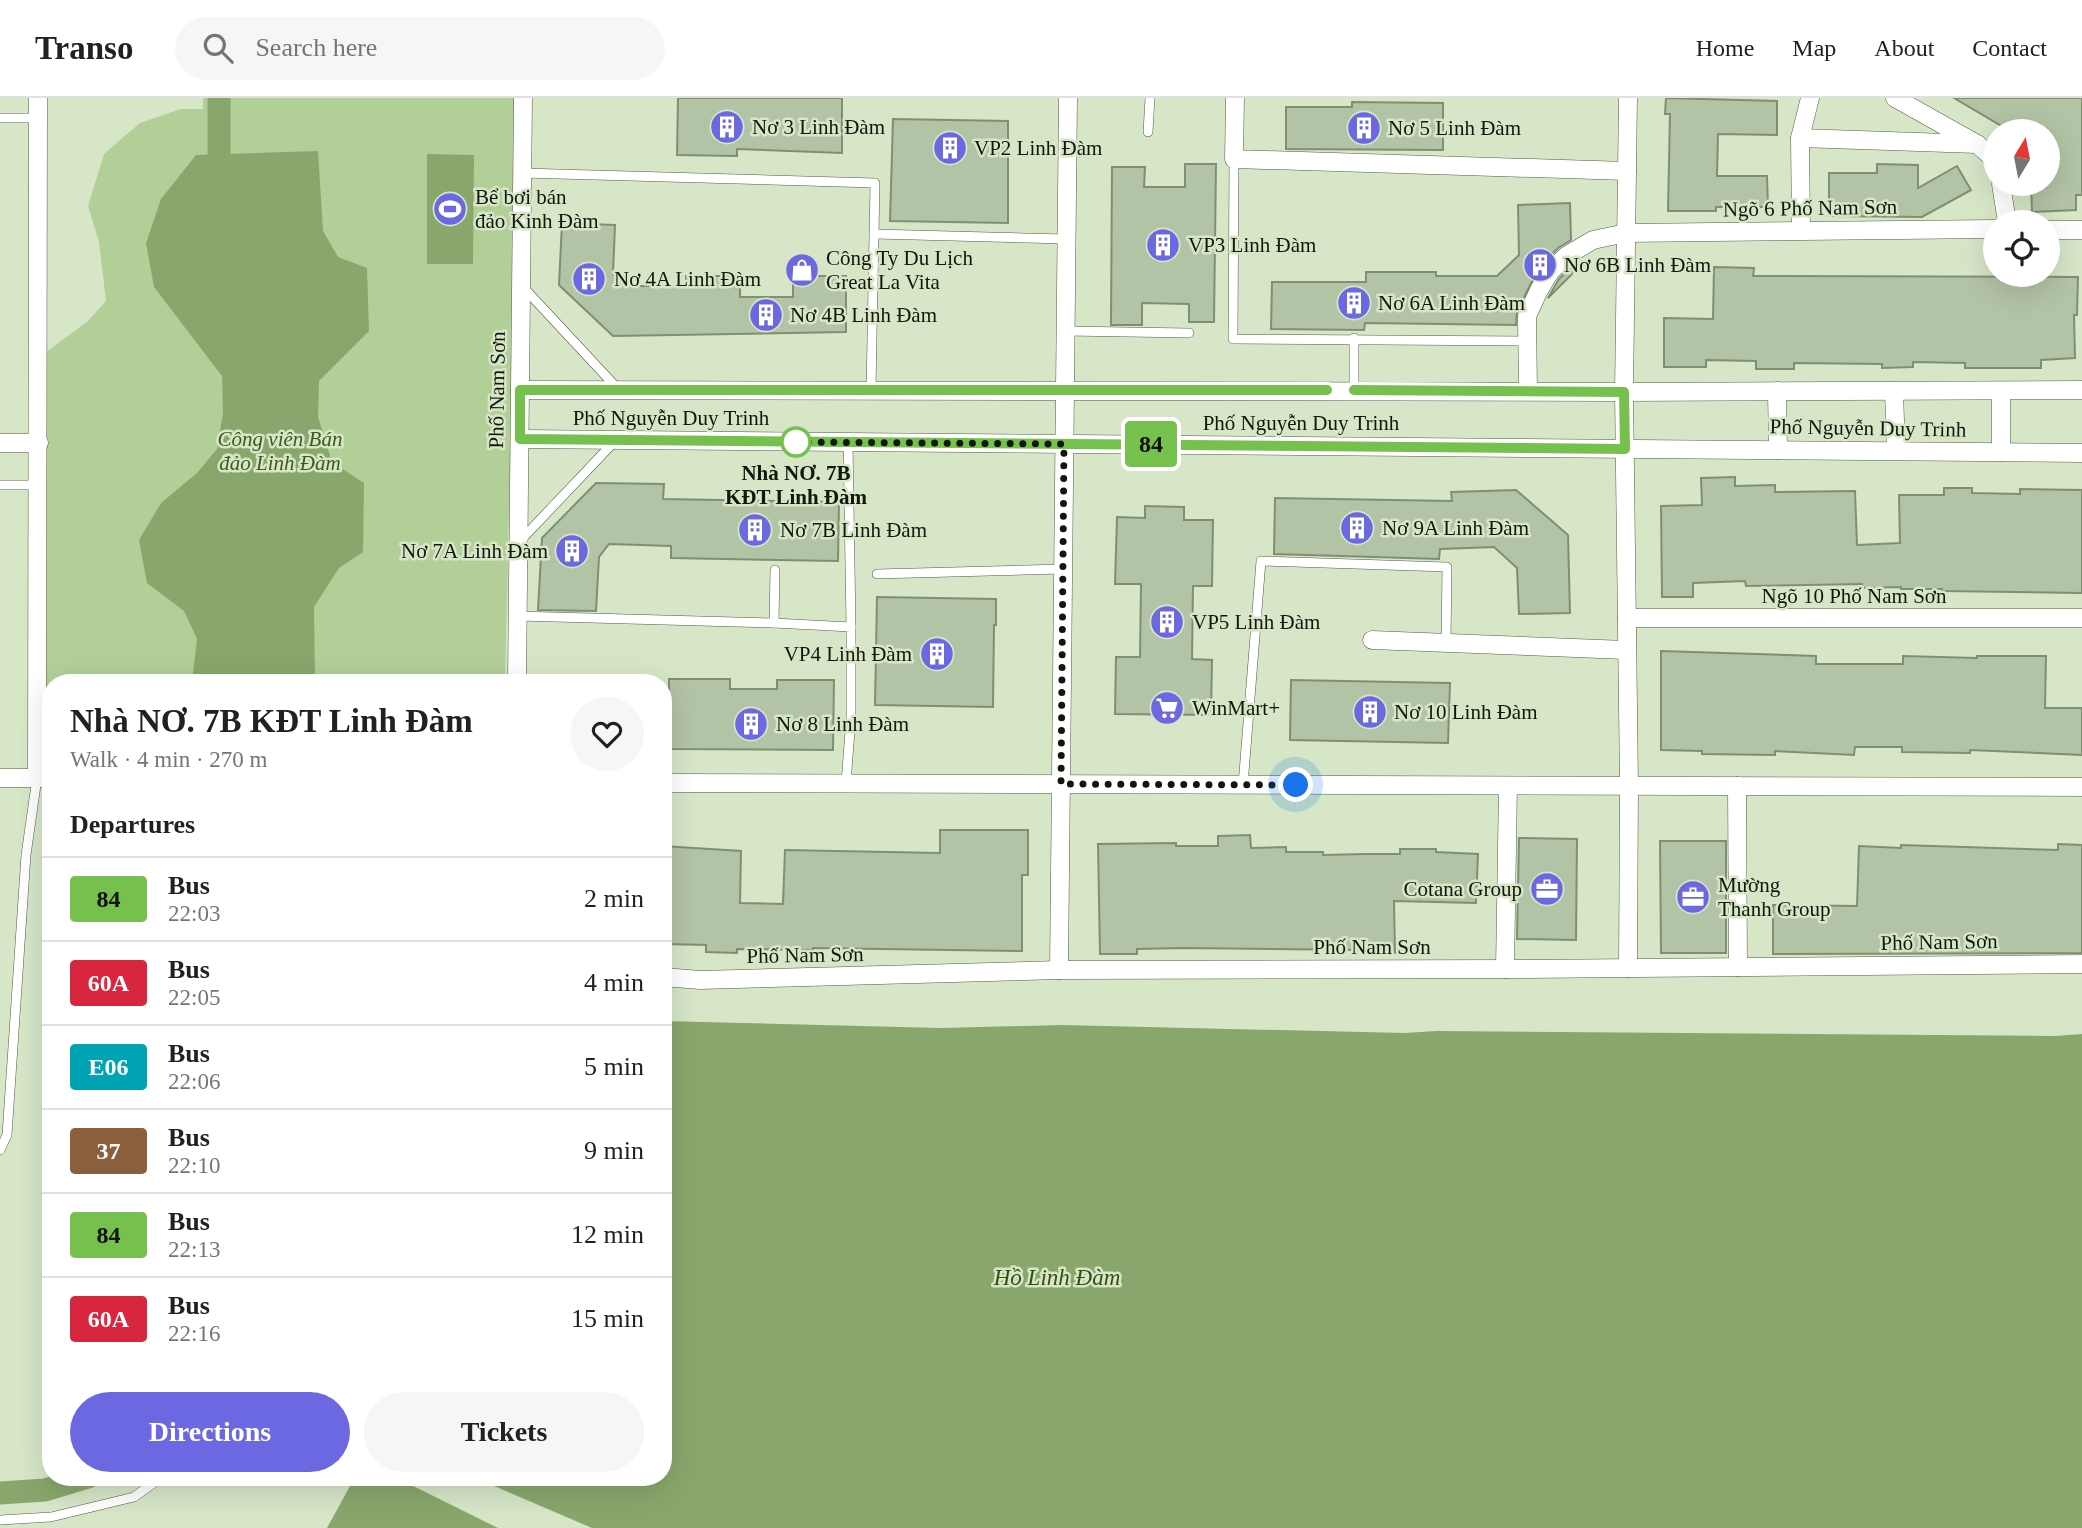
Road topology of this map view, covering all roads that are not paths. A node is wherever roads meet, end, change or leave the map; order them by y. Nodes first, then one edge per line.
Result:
1 (38, 98) edge
2 (523, 98) edge
3 (1068, 98) edge
4 (1150, 98) edge
5 (1235, 98) edge
6 (1628, 98) edge
7 (1810, 98) edge
8 (1895, 98) edge
9 (0, 118) edge
10 (38, 118) junction
11 (1148, 132) dead end
12 (1800, 138) junction
13 (1977, 144) junction
14 (1983, 149) edge
15 (1234, 159) junction
16 (1627, 171) junction
17 (522, 173) junction
18 (1983, 229) edge
19 (1801, 230) junction
20 (2060, 230) edge
21 (2082, 230) edge
22 (1626, 233) junction
23 (875, 234) junction
24 (1066, 239) junction
25 (521, 285) junction
26 (1066, 331) junction
27 (1189, 333) dead end
28 (1354, 338) junction
29 (1526, 341) junction
30 (520, 390) junction
31 (619, 390) junction
32 (871, 390) junction
33 (1065, 390) junction
34 (1354, 390) junction
35 (2082, 390) edge
36 (1528, 391) junction
37 (1777, 391) junction
38 (1894, 391) junction
39 (2001, 391) junction
40 (1624, 392) junction
41 (520, 439) junction
42 (615, 440) junction
43 (848, 442) junction
44 (0, 443) edge
45 (39, 443) junction
46 (1064, 444) junction
47 (1625, 449) junction
48 (1778, 450) junction
49 (1896, 451) junction
50 (2001, 452) junction
51 (2082, 453) edge
52 (0, 485) edge
53 (39, 485) junction
54 (519, 542) junction
55 (1063, 569) junction
56 (775, 570) dead end
57 (877, 574) dead end
58 (518, 616) junction
59 (1626, 618) junction
60 (2082, 618) edge
61 (775, 623) junction
62 (850, 627) junction
63 (1372, 640) dead end
64 (1446, 643) junction
65 (1626, 650) junction
66 (42, 674) edge
67 (517, 674) edge
68 (0, 778) edge
69 (42, 778) edge
70 (672, 783) edge
71 (846, 783) junction
72 (1061, 784) junction
73 (1243, 785) junction
74 (1508, 786) junction
75 (1629, 786) junction
76 (1737, 786) junction
77 (42, 787) edge
78 (2082, 787) edge
79 (2082, 964) edge
80 (1738, 967) junction
81 (1628, 968) junction
82 (1505, 969) junction
83 (1059, 970) junction
84 (672, 978) edge
85 (0, 1150) edge
86 (149, 1486) edge
87 (0, 1520) edge

1 - 10 street
2 - 17 street, Phố Nam Sơn
3 - 24 street
4 - 11 lane
5 - 15 street
6 - 16 street
7 - 12 street
8 - 13 street
9 - 10 lane
10 - 45 street
12 - 13 street
12 - 19 street
13 - 14 street
15 - 16 street
15 - 28 lane
16 - 22 street
17 - 23 lane
17 - 25 street, Phố Nam Sơn
18 - 19 street, Ngõ 6 Phố Nam Sơn
19 - 22 street, Ngõ 6 Phố Nam Sơn
20 - 21 street
22 - 29 street, Ngõ 6 Phố Nam Sơn
22 - 40 street
23 - 24 lane
23 - 32 lane
24 - 26 street
25 - 30 street, Phố Nam Sơn
25 - 31 lane
26 - 27 lane
26 - 33 street
28 - 29 lane
28 - 34 lane
29 - 36 street, Ngõ 6 Phố Nam Sơn
30 - 31 street, Phố Nguyễn Duy Trinh
30 - 41 street, Phố Nam Sơn
31 - 32 street, Phố Nguyễn Duy Trinh
32 - 33 street, Phố Nguyễn Duy Trinh
33 - 34 street, Phố Nguyễn Duy Trinh
33 - 46 street
34 - 36 street, Phố Nguyễn Duy Trinh
35 - 39 street, Phố Nguyễn Duy Trinh
36 - 40 street, Phố Nguyễn Duy Trinh
37 - 38 street, Phố Nguyễn Duy Trinh
37 - 40 street, Phố Nguyễn Duy Trinh
37 - 48 street
38 - 39 street, Phố Nguyễn Duy Trinh
38 - 49 street
39 - 50 street
40 - 47 street
41 - 42 street, Phố Nguyễn Duy Trinh
41 - 54 street, Phố Nam Sơn
42 - 43 street, Phố Nguyễn Duy Trinh
42 - 54 lane
43 - 46 street, Phố Nguyễn Duy Trinh
43 - 62 lane
44 - 45 street
45 - 53 street
46 - 47 street, Phố Nguyễn Duy Trinh
46 - 55 street
47 - 48 street, Phố Nguyễn Duy Trinh
47 - 59 street
48 - 49 street, Phố Nguyễn Duy Trinh
49 - 50 street, Phố Nguyễn Duy Trinh
50 - 51 street, Phố Nguyễn Duy Trinh
52 - 53 lane
53 - 66 street
54 - 58 street, Phố Nam Sơn
55 - 57 lane
55 - 72 street
56 - 61 lane
58 - 61 lane
58 - 67 street, Phố Nam Sơn
59 - 60 street, Ngõ 10 Phố Nam Sơn
59 - 65 street
61 - 62 lane
62 - 71 lane
63 - 64 street
64 - 65 street
64 - 73 lane
65 - 75 street
68 - 69 street
70 - 71 street
71 - 72 street
72 - 73 street
72 - 83 street
73 - 74 street
74 - 75 street
74 - 82 street
75 - 76 street
75 - 81 street
76 - 78 street
76 - 80 street
77 - 85 lane
79 - 80 street, Phố Nam Sơn
80 - 81 street, Phố Nam Sơn
81 - 82 street, Phố Nam Sơn
82 - 83 street, Phố Nam Sơn
83 - 84 street, Phố Nam Sơn
86 - 87 lane

